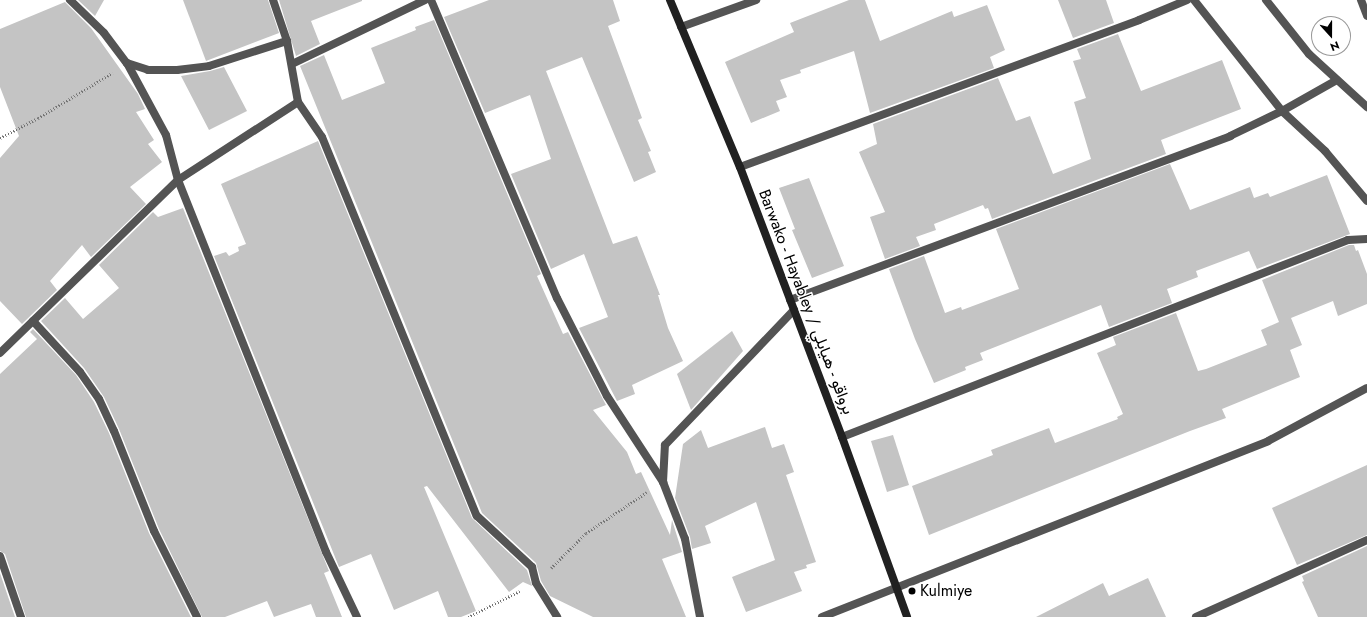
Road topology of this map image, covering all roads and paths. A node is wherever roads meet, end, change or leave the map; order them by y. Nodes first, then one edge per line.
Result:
1 (70, 0) edge
2 (273, 0) edge
3 (425, 0) edge
4 (430, 0) edge
5 (670, 0) edge
6 (756, 0) edge
7 (1187, 0) edge
8 (1194, 0) edge
9 (1266, 0) edge
10 (1361, 0) edge
11 (1367, 16) edge
12 (681, 27) junction
13 (287, 42) junction
14 (127, 63) junction
15 (292, 64) junction
16 (1337, 80) junction
17 (298, 102) junction
18 (1367, 107) edge
19 (1282, 111) junction
20 (0, 138) edge
21 (740, 166) junction
22 (178, 180) junction
23 (1367, 201) edge
24 (1367, 239) edge
25 (790, 300) junction
26 (794, 310) junction
27 (33, 321) junction
28 (0, 353) edge
29 (1367, 388) edge
30 (842, 437) junction
31 (663, 482) junction
32 (1367, 540) edge
33 (0, 556) edge
34 (536, 583) junction
35 (897, 588) junction
36 (21, 617) edge
37 (197, 617) edge
38 (357, 617) edge
39 (468, 617) edge
40 (557, 617) edge
41 (700, 617) edge
42 (822, 617) edge
43 (907, 617) edge
44 (1196, 617) edge

1 - 14 street
2 - 13 street
3 - 15 street
4 - 31 street
5 - 12 main road, Barwako - Hayabley / برواقو - هيابلي
6 - 12 street
7 - 21 street
8 - 19 street
9 - 16 street
10 - 11 street
12 - 21 main road, Barwako - Hayabley / برواقو - هيابلي
13 - 14 street
13 - 15 street
14 - 20 path
14 - 22 street
15 - 17 street
16 - 18 street
16 - 19 street
17 - 22 street
17 - 34 street
19 - 23 street
19 - 25 street
21 - 25 main road, Barwako - Hayabley / برواقو - هيابلي
22 - 27 street
22 - 38 street
24 - 30 street
25 - 26 main road, Barwako - Hayabley / برواقو - هيابلي
26 - 30 main road, Barwako - Hayabley / برواقو - هيابلي
26 - 31 street
27 - 28 street
27 - 37 street
29 - 35 street
30 - 35 main road, Barwako - Hayabley / برواقو - هيابلي
31 - 34 path
31 - 41 street
32 - 44 street
33 - 36 street
34 - 39 path
34 - 40 street
35 - 42 street
35 - 43 main road, Barwako - Hayabley / برواقو - هيابلي

